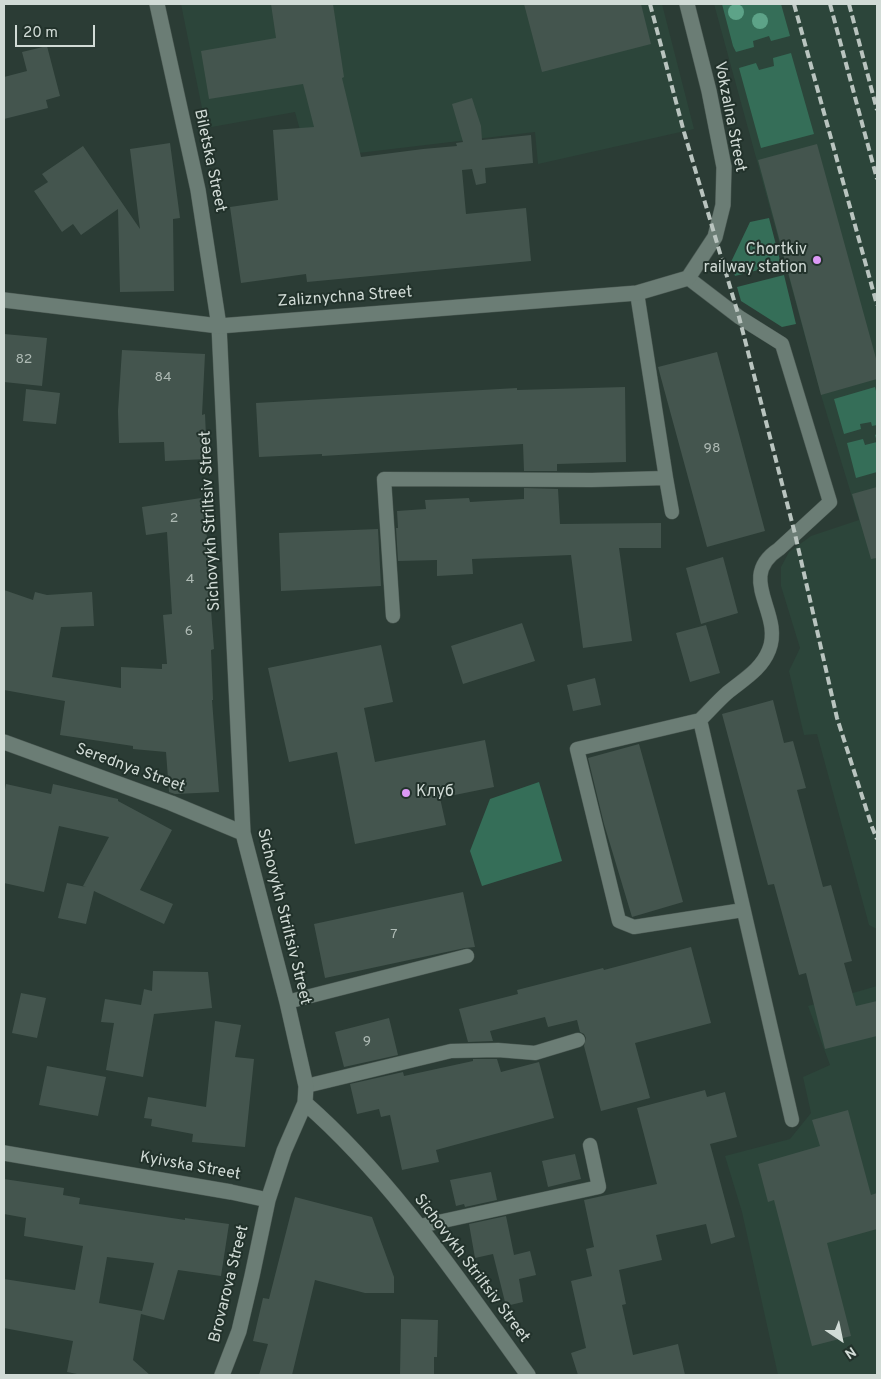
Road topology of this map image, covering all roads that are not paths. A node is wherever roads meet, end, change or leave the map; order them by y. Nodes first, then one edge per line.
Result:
1 (157, 4) edge
2 (687, 4) edge
3 (688, 278) junction
4 (637, 293) junction
5 (4, 300) edge
6 (219, 326) junction
7 (666, 478) junction
8 (672, 512) dead end
9 (393, 616) dead end
10 (700, 720) junction
11 (4, 742) edge
12 (242, 833) junction
13 (743, 910) junction
14 (468, 956) dead end
15 (286, 1002) junction
16 (578, 1040) dead end
17 (306, 1086) junction
18 (305, 1103) junction
19 (792, 1120) dead end
20 (590, 1145) dead end
21 (4, 1153) edge
22 (268, 1200) junction
23 (420, 1226) junction
24 (222, 1375) edge
25 (528, 1375) edge

1 - 6 street, Biletska Street
2 - 3 street, Vokzalna Street
3 - 4 street, Zaliznychna Street
3 - 10 lane
4 - 6 street, Zaliznychna Street
4 - 7 lane
5 - 6 street, Zaliznychna Street
6 - 12 street, Sichovykh Striltsiv Street
7 - 8 lane
7 - 9 lane
10 - 13 lane
10 - 13 lane
11 - 12 street, Serednya Street
12 - 15 street, Sichovykh Striltsiv Street
13 - 19 lane
14 - 15 lane
15 - 17 street, Sichovykh Striltsiv Street
16 - 17 lane
17 - 18 street, Sichovykh Striltsiv Street
18 - 22 street
18 - 23 street, Sichovykh Striltsiv Street
20 - 23 lane
21 - 22 street, Kyivska Street
22 - 24 street, Brovarova Street
23 - 25 street, Sichovykh Striltsiv Street

